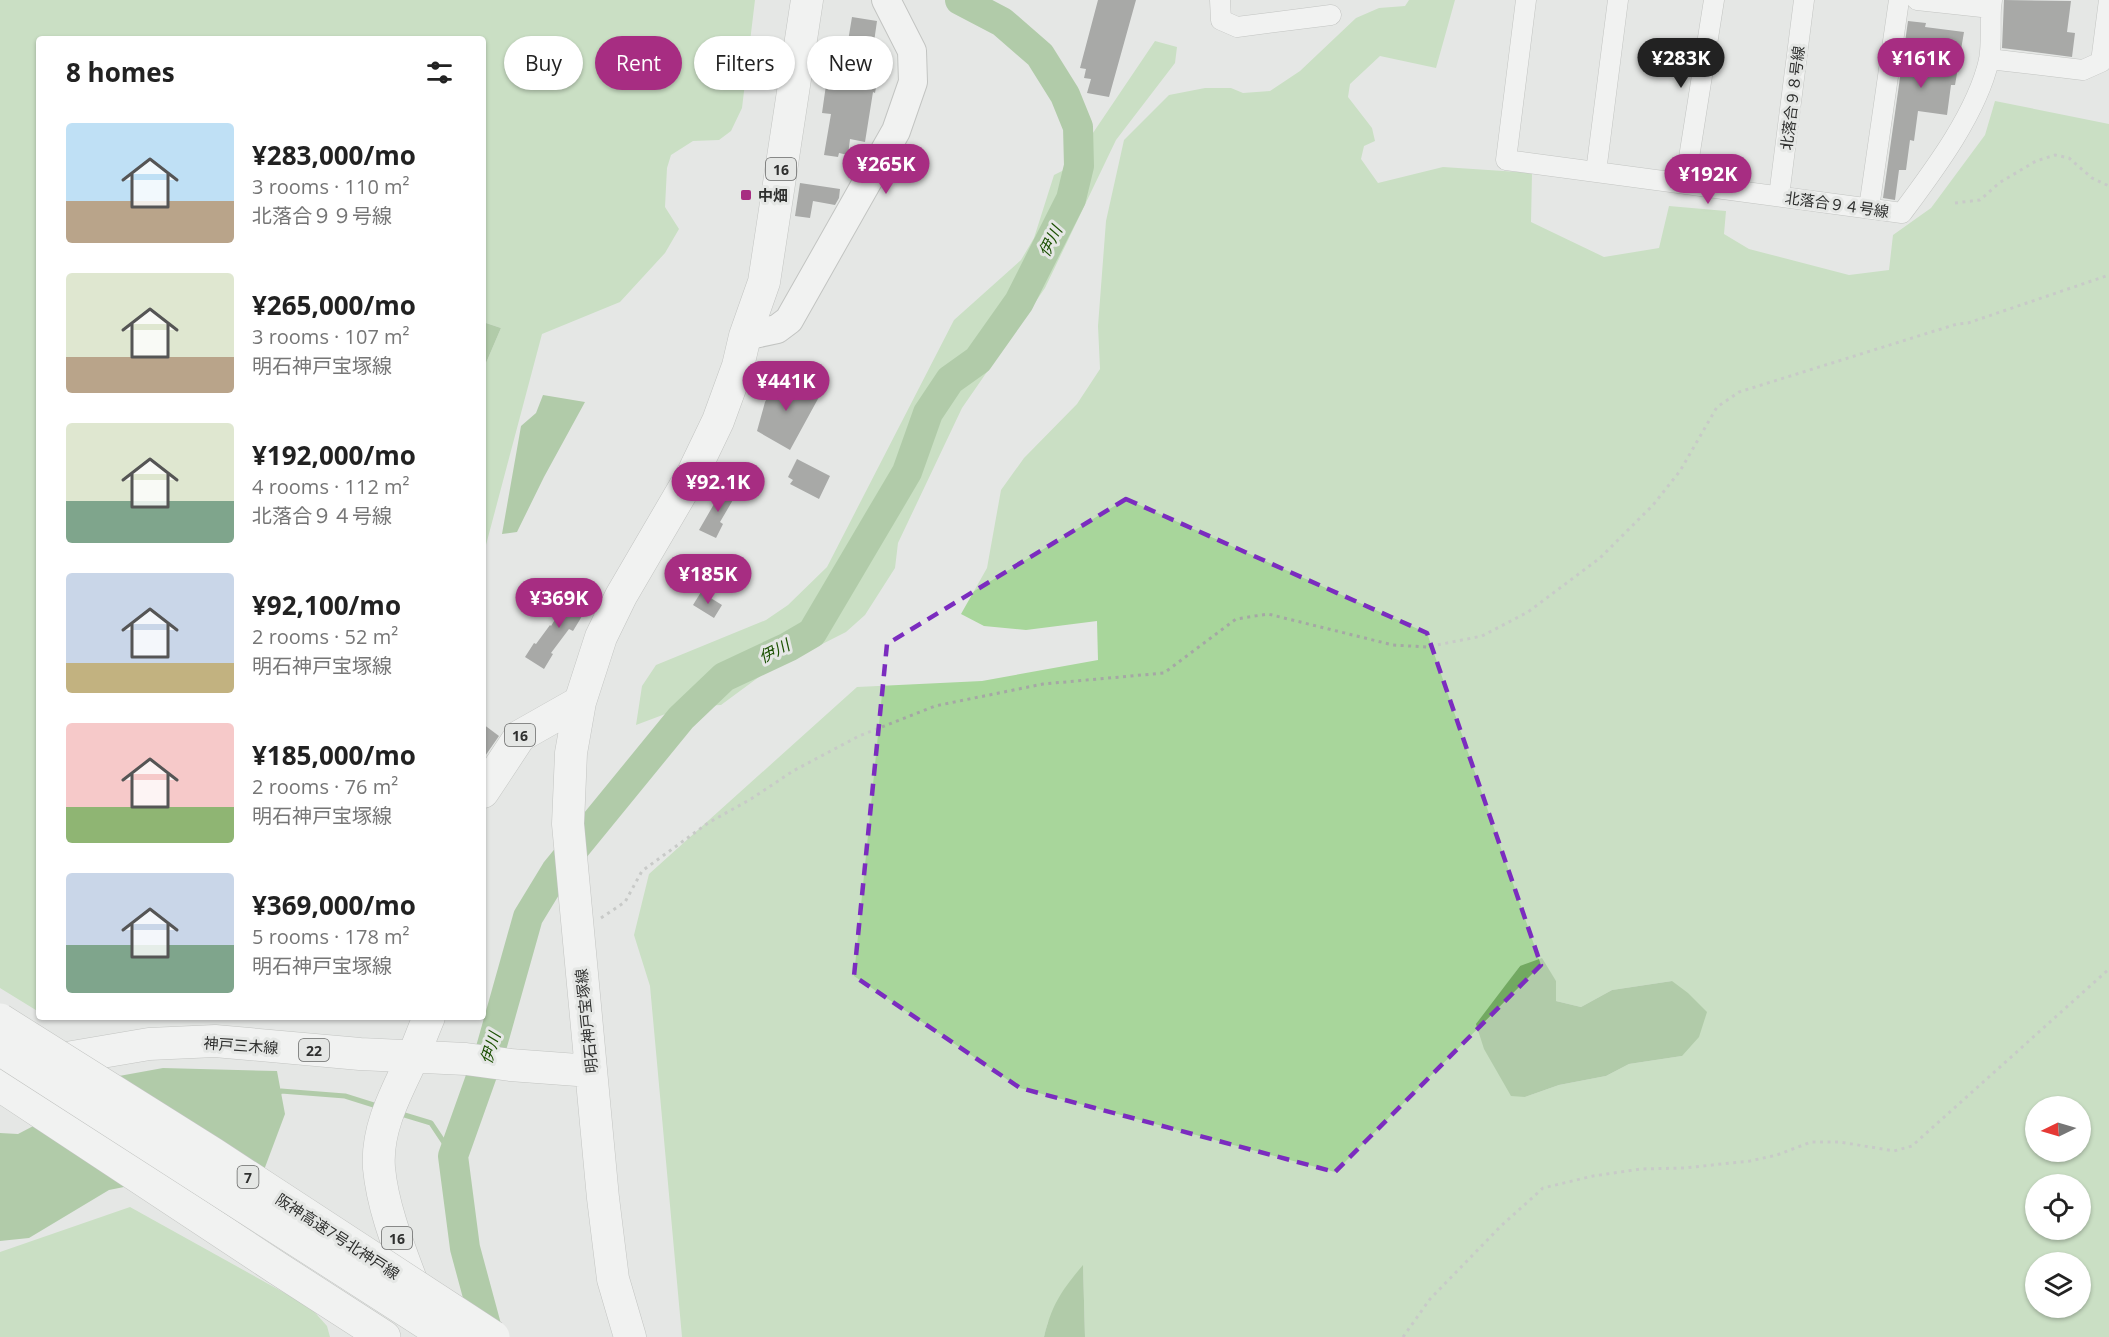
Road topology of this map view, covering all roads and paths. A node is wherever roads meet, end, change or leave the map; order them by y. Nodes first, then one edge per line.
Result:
1 (788, 0) edge
2 (807, 0) edge
3 (886, 0) edge
4 (1220, 0) edge
5 (1526, 0) edge
6 (1618, 0) edge
7 (1714, 0) edge
8 (1804, 0) edge
9 (1899, 0) edge
10 (1917, 0) edge
11 (2109, 0) edge
12 (1991, 4) edge
13 (1331, 15) dead end
14 (1989, 59) junction
15 (1596, 172) junction
16 (1684, 183) junction
17 (2109, 186) edge
18 (1779, 196) junction
19 (1955, 203) dead end
20 (1869, 208) junction
21 (2109, 275) edge
22 (745, 336) junction
23 (580, 702) junction
24 (486, 787) edge
25 (577, 933) junction
26 (2109, 969) edge
27 (0, 1020) edge
28 (428, 1020) edge
29 (0, 1032) edge
30 (0, 1049) edge
31 (412, 1057) junction
32 (36, 1063) junction
33 (0, 1068) edge
34 (591, 1071) junction
35 (0, 1085) edge
36 (384, 1337) edge
37 (430, 1337) edge
38 (448, 1337) edge
39 (493, 1337) edge
40 (630, 1337) edge
41 (1403, 1337) edge

1 - 22 main road, 明石神戸宝塚線 / 16
2 - 22 main road, 明石神戸宝塚線 / 16
3 - 22 street
4 - 13 street
5 - 15 street, 北落合９４号線
6 - 15 street
7 - 16 street
8 - 18 street, 北落合９８号線
9 - 20 street
10 - 12 street
11 - 14 street
12 - 14 street
14 - 20 street, 北落合９４号線
15 - 16 street, 北落合９４号線
16 - 18 street, 北落合９４号線
17 - 19 path
18 - 20 street, 北落合９４号線
21 - 25 path
22 - 23 main road, 明石神戸宝塚線 / 16
23 - 24 main road, 16
23 - 25 main road, 明石神戸宝塚線 / 16
25 - 34 main road, 明石神戸宝塚線 / 16
26 - 41 path
27 - 39 highway, 阪神高速7号北神戸線 / 7, bridge
28 - 31 main road, 16
29 - 32 highway
30 - 38 highway, 阪神高速7号北神戸線 / 7, bridge
31 - 32 main road, 神戸三木線 / 22
31 - 34 main road, 神戸三木線 / 22
31 - 37 main road, 16
32 - 33 main road, 神戸三木線 / 22
34 - 40 main road, 明石神戸宝塚線 / 16
35 - 36 highway

